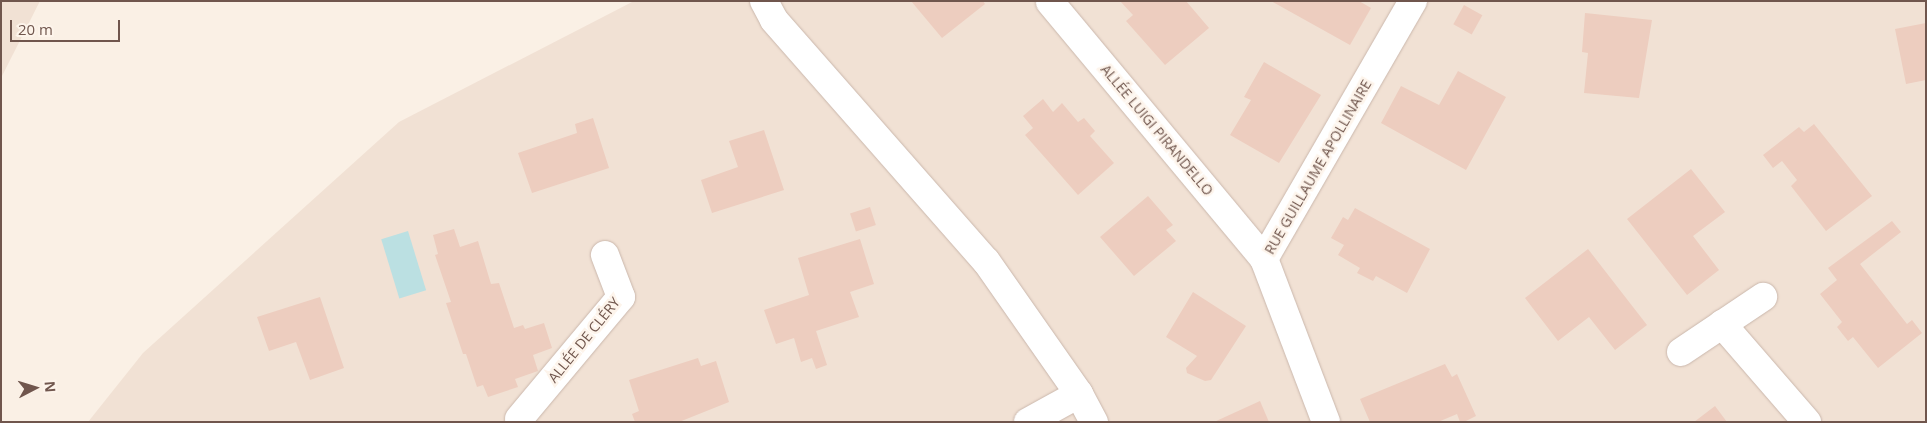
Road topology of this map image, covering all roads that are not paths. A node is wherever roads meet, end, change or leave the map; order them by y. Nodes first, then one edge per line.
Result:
1 (764, 1) edge
2 (1413, 1) edge
3 (1050, 2) edge
4 (605, 255) dead end
5 (1264, 259) junction
6 (1763, 297) dead end
7 (1722, 324) junction
8 (1681, 352) dead end
9 (1079, 394) junction
10 (517, 421) edge
11 (1028, 422) edge
12 (1094, 422) edge
13 (1326, 422) edge
14 (1807, 422) edge

1 - 9 street
2 - 5 street, RUE GUILLAUME APOLLINAIRE
3 - 5 street, ALLÉE LUIGI PIRANDELLO
4 - 10 street, ALLÉE DE CLÉRY
5 - 13 street, RUE GUILLAUME APOLLINAIRE
6 - 7 street
7 - 8 street
7 - 14 street
9 - 11 street
9 - 12 street

